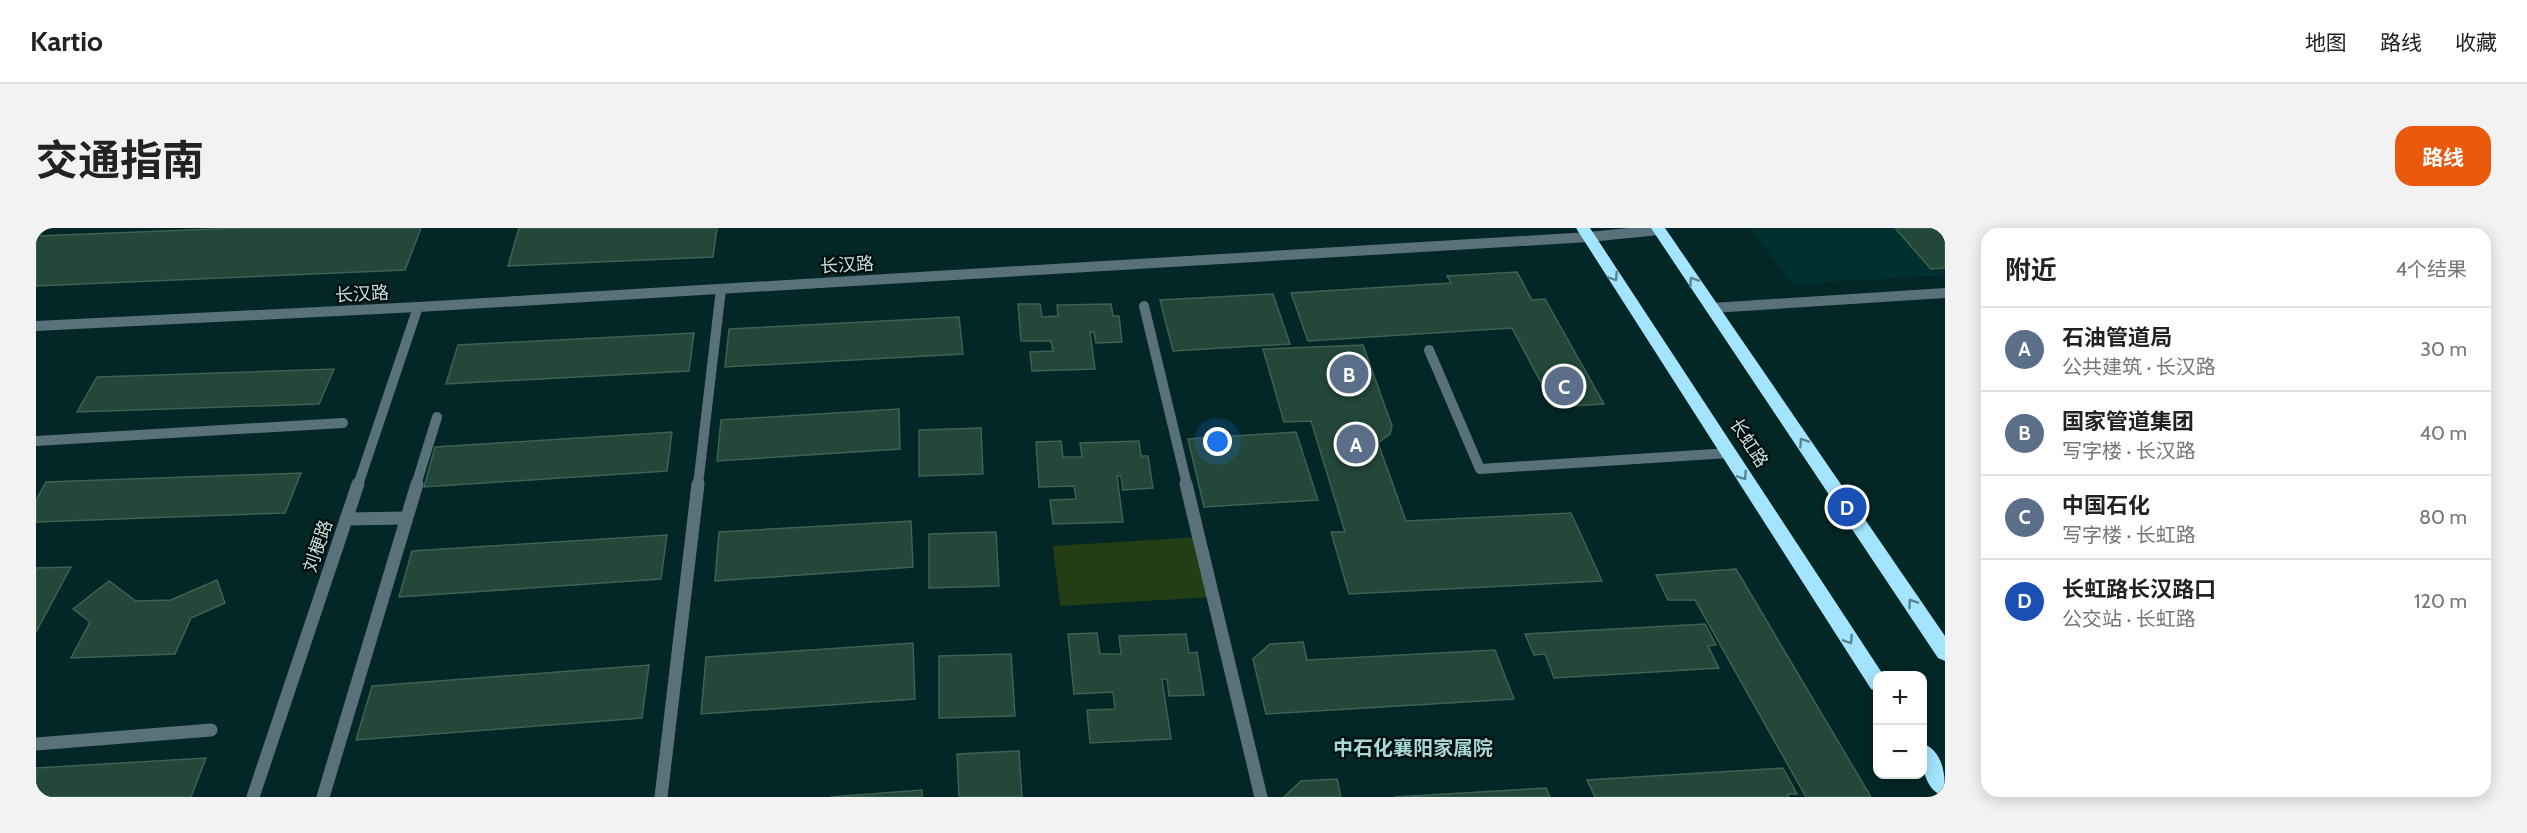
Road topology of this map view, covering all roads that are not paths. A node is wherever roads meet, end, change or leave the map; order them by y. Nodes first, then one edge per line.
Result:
1 (1659, 229) edge
2 (1586, 233) edge
3 (721, 289) junction
4 (1945, 293) edge
5 (1144, 306) dead end
6 (418, 307) junction
7 (1712, 308) junction
8 (36, 326) edge
9 (1429, 350) dead end
10 (437, 417) dead end
11 (343, 423) dead end
12 (37, 442) edge
13 (1729, 453) junction
14 (406, 518) junction
15 (346, 519) junction
16 (1945, 652) edge
17 (1873, 675) edge
18 (211, 730) dead end
19 (36, 744) edge
20 (1927, 759) edge
21 (1945, 787) edge
22 (253, 797) edge
23 (323, 797) edge
24 (661, 797) edge
25 (1261, 797) edge

1 - 2 street, 长汉路
7 -> 1 highway
2 - 3 street, 长汉路
2 -> 13 highway, 长虹路
3 - 6 street, 长汉路
3 - 24 street
4 - 7 street
5 - 25 street
6 - 8 street, 长汉路
6 - 15 street, 刘梗路
16 -> 7 highway
9 - 13 street
10 - 14 street
11 - 12 street
13 -> 17 highway, 长虹路
14 - 15 street
14 - 23 street
15 - 22 street, 刘梗路
18 - 19 street
20 - 21 highway

